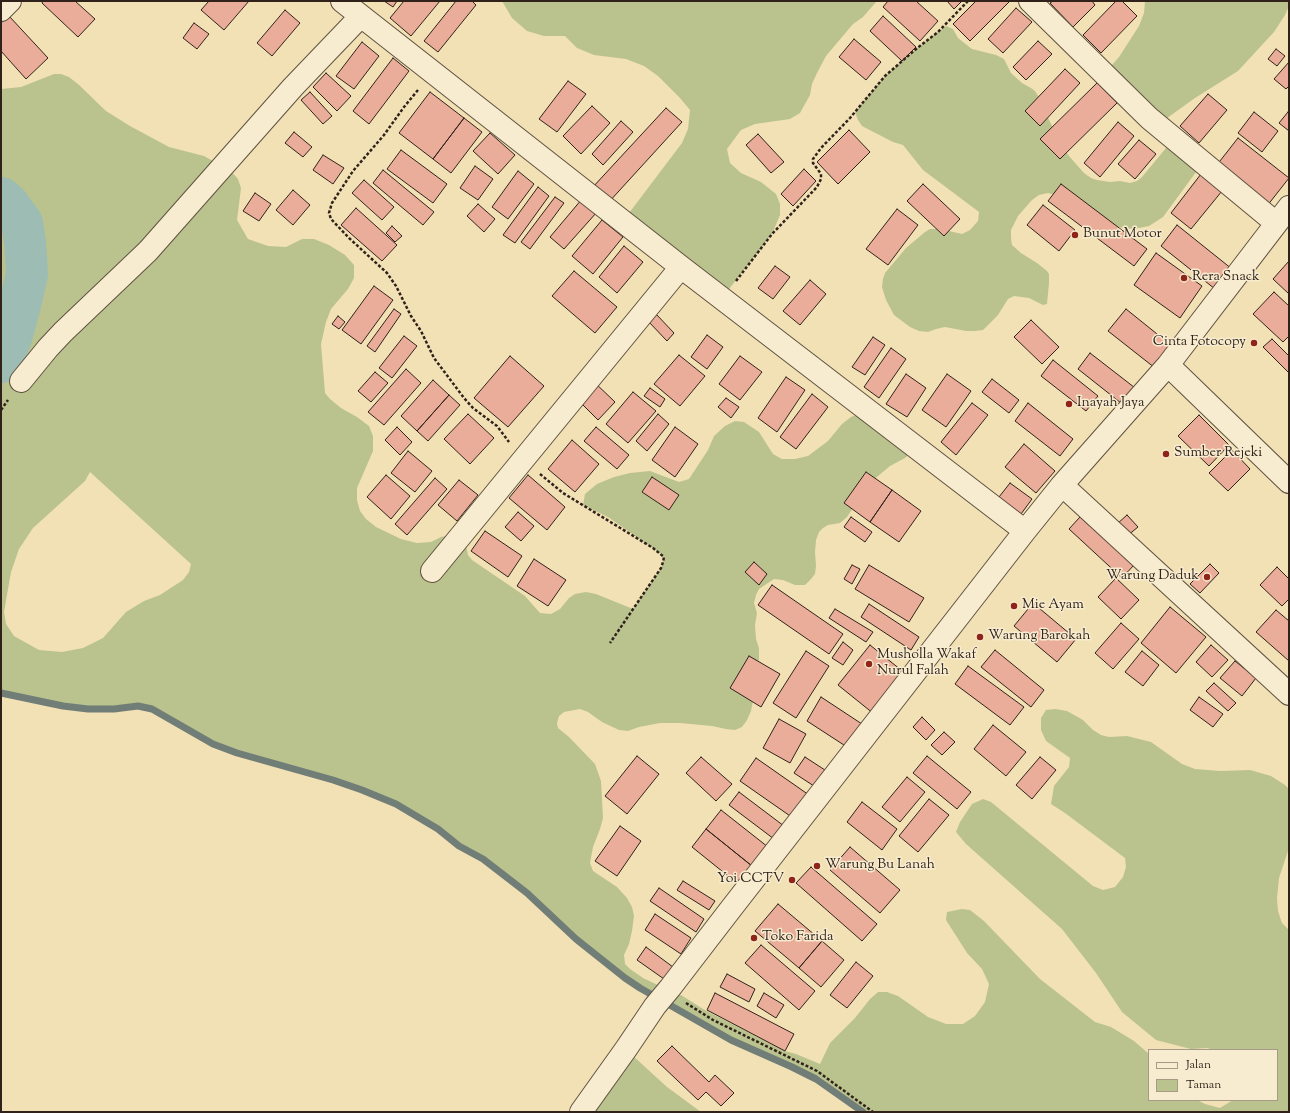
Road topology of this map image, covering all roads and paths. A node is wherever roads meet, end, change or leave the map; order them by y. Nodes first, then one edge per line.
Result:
1 (10, 1) edge
2 (342, 1) edge
3 (968, 1) edge
4 (1030, 1) edge
5 (1, 10) edge
6 (361, 16) junction
7 (432, 72) junction
8 (1282, 215) edge
9 (681, 267) junction
10 (722, 298) junction
11 (1168, 365) junction
12 (21, 381) dead end
13 (523, 459) junction
14 (1289, 482) edge
15 (1062, 486) junction
16 (1025, 531) junction
17 (432, 571) dead end
18 (610, 643) dead end
19 (1289, 694) edge
20 (663, 996) junction
21 (581, 1112) edge
22 (873, 1112) edge

1 - 5 street
2 - 6 street
3 - 10 path
4 - 8 street
6 - 7 street
6 - 12 street
7 - 9 street
7 - 13 path
8 - 11 street
9 - 10 street
9 - 13 street
10 - 16 street
11 - 14 street
11 - 15 street
13 - 17 street
13 - 18 path
15 - 16 street
15 - 19 street
16 - 20 street
20 - 21 street
20 - 22 path

